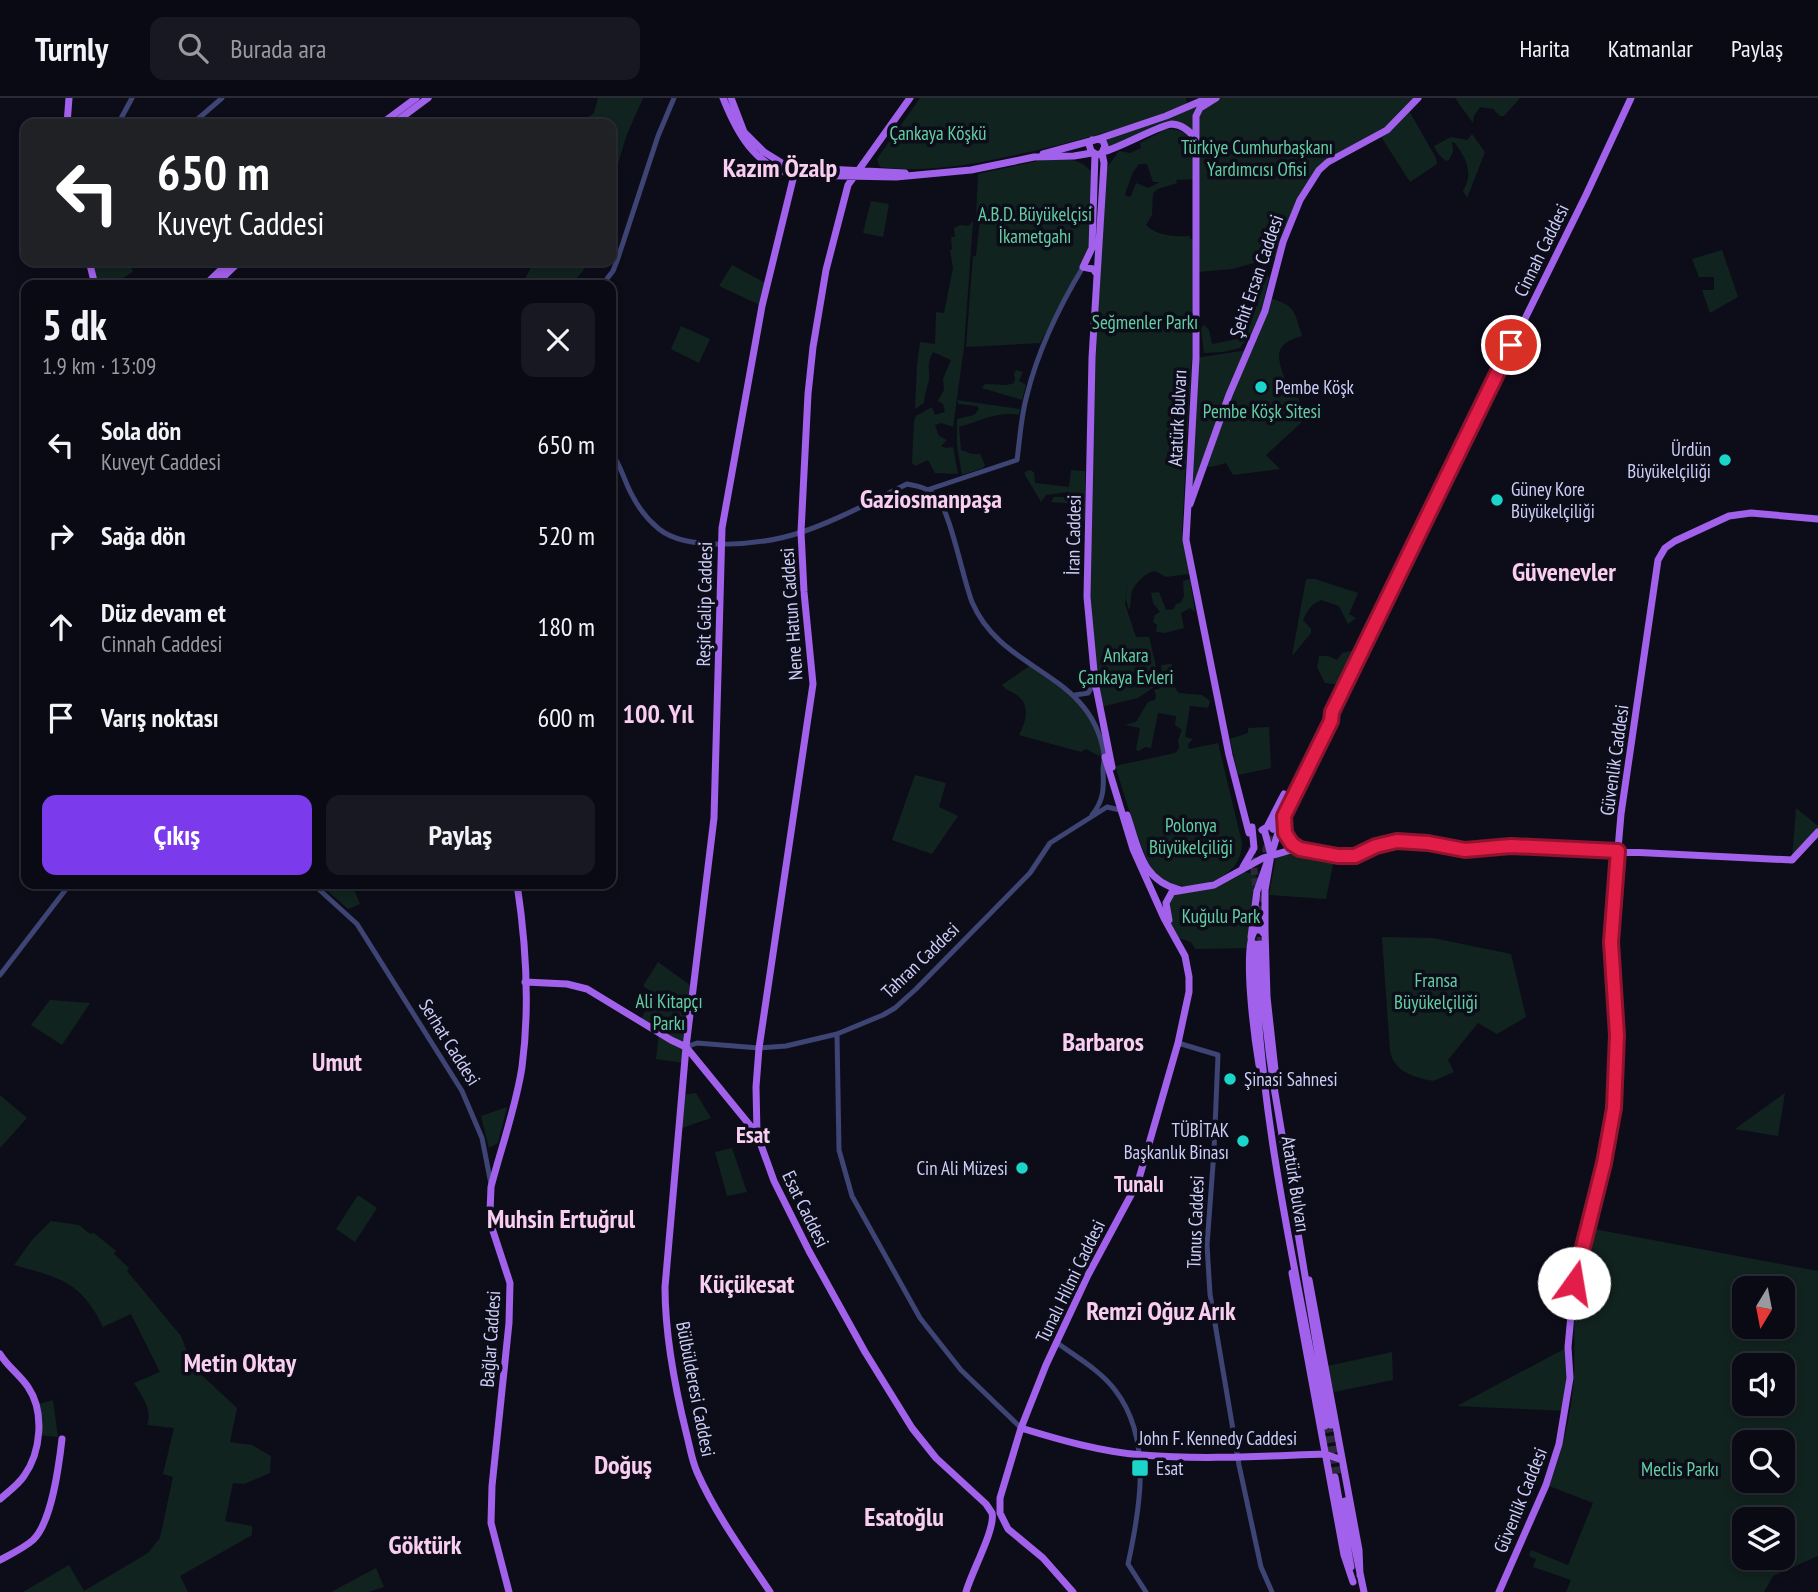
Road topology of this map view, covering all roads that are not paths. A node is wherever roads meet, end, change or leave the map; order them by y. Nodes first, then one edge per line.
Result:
1 (69, 98) edge
2 (132, 98) edge
3 (222, 98) edge
4 (416, 98) edge
5 (428, 98) edge
6 (674, 98) edge
7 (723, 98) edge
8 (731, 98) edge
9 (910, 98) edge
10 (1208, 98) edge
11 (1216, 98) edge
12 (1418, 98) edge
13 (1631, 98) edge
14 (67, 119) edge
15 (121, 119) edge
16 (197, 119) edge
17 (389, 119) edge
18 (400, 119) edge
19 (1095, 139) junction
20 (1196, 141) junction
21 (1118, 148) junction
22 (871, 153) junction
23 (1098, 153) junction
24 (1074, 156) junction
25 (1033, 157) junction
26 (1093, 169) junction
27 (1103, 169) junction
28 (796, 171) junction
29 (878, 171) junction
30 (855, 174) junction
31 (920, 174) junction
32 (616, 263) edge
33 (230, 266) edge
34 (232, 266) edge
35 (1083, 267) junction
36 (1096, 274) junction
37 (211, 280) edge
38 (219, 280) edge
39 (616, 460) edge
40 (927, 490) junction
41 (1186, 511) junction
42 (1818, 519) edge
43 (802, 533) junction
44 (721, 544) junction
45 (1095, 682) junction
46 (1075, 695) junction
47 (1332, 712) junction
48 (1105, 757) junction
49 (1284, 794) dead end
50 (1120, 810) junction
51 (1092, 815) junction
52 (1284, 816) junction
53 (1264, 829) junction
54 (1273, 829) tunnel mouth
55 (1251, 830) junction
56 (1818, 832) edge
57 (1300, 849) junction
58 (1618, 851) junction
59 (1267, 856) junction
60 (1241, 871) junction
61 (1260, 880) junction
62 (1157, 881) junction
63 (66, 889) edge
64 (318, 889) edge
65 (518, 889) edge
66 (1150, 889) junction
67 (1180, 890) junction
68 (1265, 890) junction
69 (1170, 928) junction
70 (1266, 935) junction
71 (1255, 942) junction
72 (0, 975) edge
73 (525, 982) junction
74 (836, 1034) junction
75 (1178, 1043) junction
76 (686, 1047) junction
77 (759, 1048) junction
78 (1275, 1092) junction
79 (757, 1134) junction
80 (491, 1188) junction
81 (1296, 1257) junction
82 (1056, 1342) junction
83 (0, 1354) edge
84 (3, 1365) edge
85 (1021, 1428) junction
86 (1330, 1429) junction
87 (62, 1439) dead end
88 (1324, 1450) junction
89 (1140, 1455) junction
90 (1237, 1457) junction
91 (1342, 1460) junction
92 (1337, 1475) junction
93 (1000, 1498) junction
94 (0, 1499) edge
95 (986, 1504) junction
96 (1008, 1529) junction
97 (991, 1530) junction
98 (0, 1560) edge
99 (509, 1592) edge
100 (770, 1592) edge
101 (966, 1592) edge
102 (1073, 1592) edge
103 (1146, 1592) edge
104 (1272, 1592) edge
105 (1355, 1592) edge
106 (1364, 1592) edge
107 (1499, 1592) edge

1 - 14 main road
2 - 15 street
3 - 16 street
4 - 17 main road
5 - 18 main road
6 - 32 street
7 - 28 main road
8 - 28 main road
9 - 22 main road, Nene Hatun Caddesi
10 - 19 main road
11 - 20 main road, Atatürk Bulvarı
12 - 41 main road, Şehit Ersan Caddesi
13 - 47 main road, Cinnah Caddesi
19 - 23 main road
19 - 23 main road
19 - 25 main road
20 - 21 main road
20 - 41 main road, Atatürk Bulvarı
21 - 23 main road
21 - 27 main road
22 - 29 main road
22 - 30 main road, Nene Hatun Caddesi
23 - 24 main road
23 - 26 main road
23 - 27 main road, İran Caddesi
24 - 25 main road
24 - 26 main road
25 - 31 main road
26 - 35 main road
27 - 36 main road, İran Caddesi
28 - 30 main road
28 - 44 main road, Reşit Galip Caddesi
29 - 30 main road
29 - 31 main road
30 - 31 main road
30 - 43 main road, Nene Hatun Caddesi
33 - 37 main road
34 - 38 main road
35 - 36 main road
35 - 40 street
36 - 45 main road, İran Caddesi
39 - 44 street
40 - 43 street
40 - 46 street
41 - 55 main road, Atatürk Bulvarı
42 - 58 main road, Güvenlik Caddesi
43 - 44 street
43 - 77 main road, Nene Hatun Caddesi
44 - 76 main road, Reşit Galip Caddesi
45 - 46 street
45 - 62 main road, İran Caddesi
46 - 48 street
47 - 52 main road
47 - 54 main road, Cinnah Caddesi
48 - 50 main road
48 - 51 street
49 - 53 main road
50 - 51 street, Tahran Caddesi
50 - 66 main road
51 - 74 street, Tahran Caddesi
52 - 57 main road
52 - 59 main road
53 - 55 main road
53 - 59 main road
55 - 60 main road
56 - 58 main road
57 - 58 main road
57 - 59 main road
58 - 107 main road, Güvenlik Caddesi
59 - 60 main road
59 - 61 main road
59 - 68 main road
60 - 61 main road
60 - 67 main road
61 - 68 main road
61 - 71 main road
62 - 66 main road
62 - 67 main road
63 - 72 street
64 - 80 street, Serhat Caddesi
65 - 73 main road, Bağlar Caddesi
66 - 69 main road
67 - 69 main road
68 - 70 main road
69 - 75 main road, Tunalı Hilmi Caddesi
70 - 71 main road
70 - 78 main road
71 - 78 main road
71 - 81 main road, Atatürk Bulvarı
73 - 76 main road, Esat Caddesi
73 - 80 main road, Bağlar Caddesi
74 - 77 street, Tahran Caddesi
74 - 85 street, John F. Kennedy Caddesi
75 - 82 main road, Tunalı Hilmi Caddesi
75 - 90 street, Tunus Caddesi
76 - 77 street, Tahran Caddesi
76 - 79 main road, Esat Caddesi
76 - 100 main road, Bülbülderesi Caddesi
77 - 79 main road, Nene Hatun Caddesi
78 - 81 main road, Atatürk Bulvarı
79 - 95 main road, Esat Caddesi
80 - 99 main road, Bağlar Caddesi
81 - 86 main road, Atatürk Bulvarı
82 - 85 main road, Tunalı Hilmi Caddesi
82 - 89 street
83 - 84 main road
84 - 94 main road
85 - 89 main road, John F. Kennedy Caddesi
85 - 93 main road, Tunalı Hilmi Caddesi
86 - 88 main road
86 - 88 main road
86 - 91 main road
87 - 98 main road
88 - 90 main road, John F. Kennedy Caddesi
88 - 91 main road
88 - 92 main road
89 - 90 main road, John F. Kennedy Caddesi
89 - 103 street
90 - 104 street, Tunus Caddesi
91 - 92 main road
92 - 105 main road
92 - 106 main road
93 - 95 main road
93 - 96 main road
95 - 97 main road
96 - 97 main road
96 - 102 main road
97 - 101 main road

